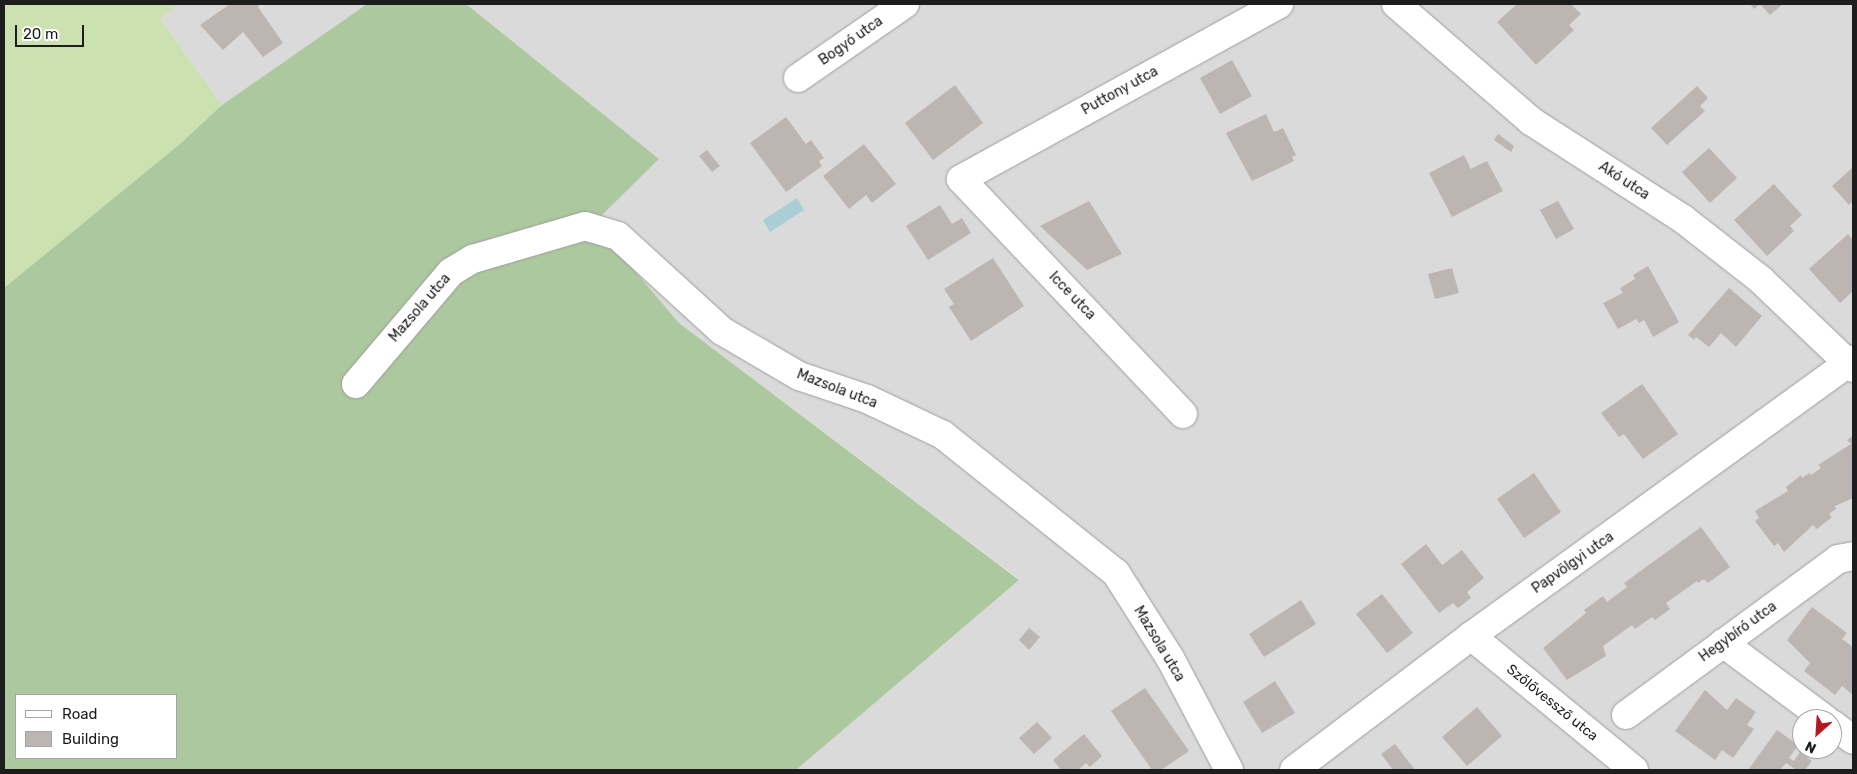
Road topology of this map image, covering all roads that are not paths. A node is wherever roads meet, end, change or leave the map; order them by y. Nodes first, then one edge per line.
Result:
1 (905, 4) edge
2 (1279, 4) edge
3 (1396, 4) edge
4 (798, 78) dead end
5 (961, 179) joint
6 (1851, 364) edge
7 (356, 384) dead end
8 (1183, 414) dead end
9 (1853, 556) edge
10 (1471, 636) junction
11 (1723, 643) junction
12 (1812, 709) edge
13 (1626, 715) dead end
14 (1842, 732) edge
15 (1853, 740) edge
16 (1229, 770) edge
17 (1294, 770) edge
18 (1634, 770) edge

1 - 4 street, Bogyó utca
2 - 5 street, Puttony utca
3 - 6 street, Akó utca
5 - 8 street, Icce utca
6 - 10 street, Papvölgyi utca
7 - 16 street, Mazsola utca
9 - 11 street, Hegybíró utca
10 - 17 street, Papvölgyi utca
10 - 18 street, Szőlővessző utca
11 - 12 street
11 - 13 street, Hegybíró utca
14 - 15 street

